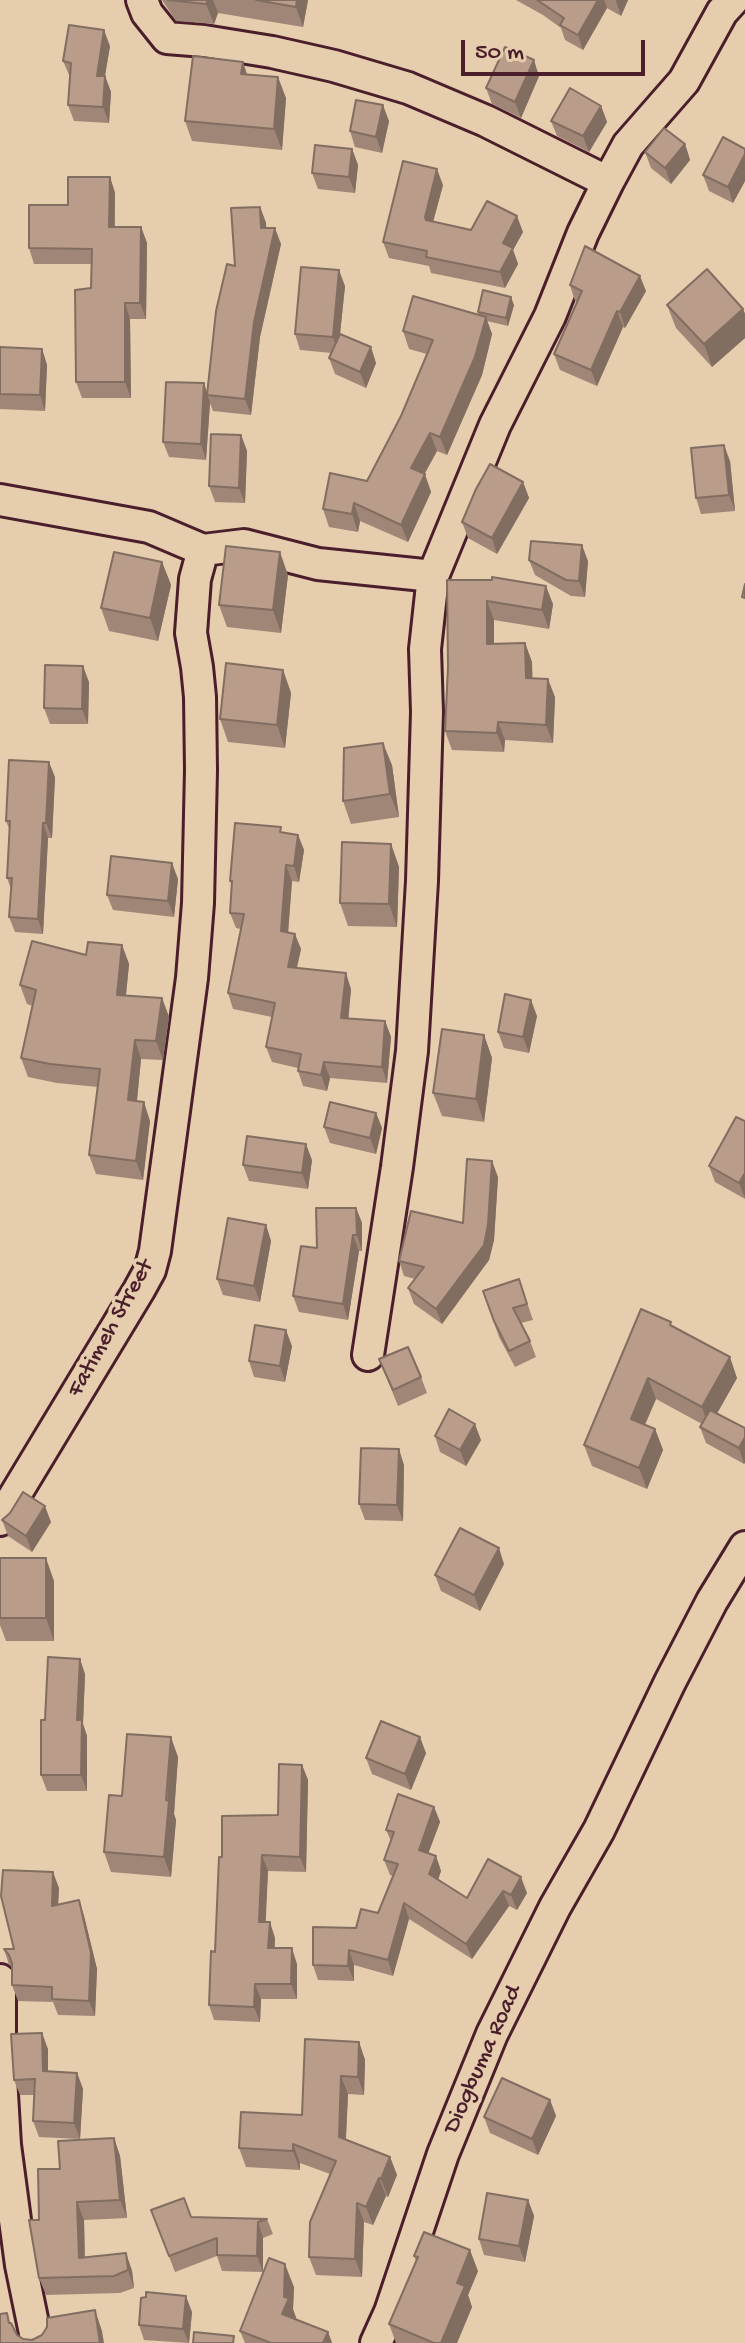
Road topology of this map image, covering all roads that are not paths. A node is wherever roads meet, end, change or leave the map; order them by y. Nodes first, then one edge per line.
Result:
1 (142, 0) edge
2 (733, 0) edge
3 (608, 182) junction
4 (0, 500) edge
5 (203, 550) junction
6 (433, 576) junction
7 (368, 1355) dead end
8 (0, 1520) edge
9 (745, 1547) edge
10 (0, 1980) edge
11 (0, 2044) edge
12 (0, 2060) edge
13 (37, 2343) edge
14 (376, 2343) edge

1 - 3 street
2 - 3 street
3 - 6 street
4 - 5 street
5 - 6 street
5 - 8 street, Fatimeh Street
6 - 7 street
9 - 14 street, Diogbuma Road
10 - 11 street
12 - 13 street

